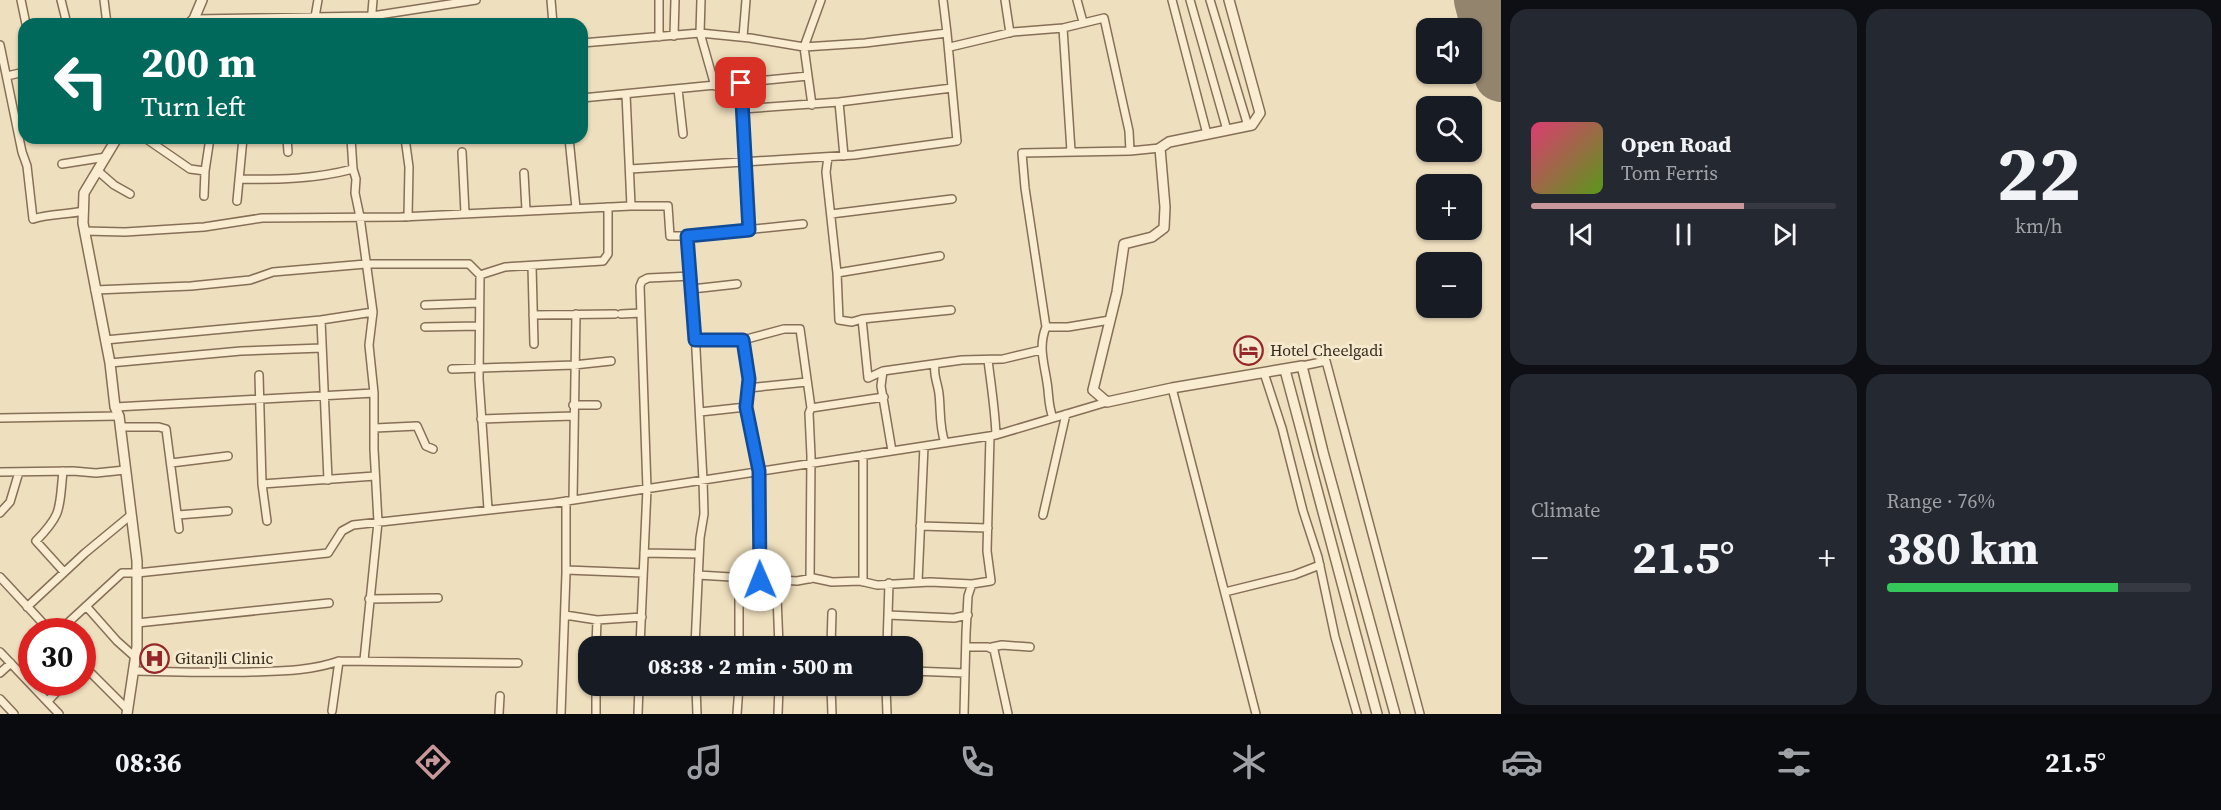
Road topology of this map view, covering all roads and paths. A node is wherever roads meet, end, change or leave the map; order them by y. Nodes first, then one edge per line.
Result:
1 (21, 0) edge
2 (61, 0) edge
3 (104, 0) edge
4 (202, 0) edge
5 (318, 0) edge
6 (373, 0) edge
7 (476, 0) edge
8 (551, 0) edge
9 (659, 0) edge
10 (675, 0) edge
11 (701, 0) edge
12 (746, 0) edge
13 (821, 0) edge
14 (943, 0) edge
15 (1005, 0) edge
16 (1077, 0) edge
17 (1172, 0) edge
18 (1190, 0) edge
19 (1210, 0) edge
20 (1229, 0) edge
21 (372, 16) junction
22 (315, 17) junction
23 (25, 18) edge
24 (66, 18) edge
25 (106, 18) edge
26 (193, 18) edge
27 (290, 18) edge
28 (552, 18) edge
29 (1083, 22) junction
30 (1063, 28) junction
31 (700, 33) junction
32 (947, 33) junction
33 (1010, 33) junction
34 (674, 36) junction
35 (658, 37) junction
36 (743, 37) junction
37 (588, 43) edge
38 (0, 45) edge
39 (804, 47) junction
40 (950, 47) junction
41 (18, 73) edge
42 (7, 76) junction
43 (808, 76) junction
44 (741, 83) junction
45 (715, 86) junction
46 (952, 88) junction
47 (678, 89) junction
48 (627, 94) junction
49 (588, 97) edge
50 (839, 102) junction
51 (812, 105) junction
52 (742, 109) junction
53 (18, 114) edge
54 (15, 115) junction
55 (1248, 126) junction
56 (18, 128) edge
57 (1227, 130) junction
58 (683, 134) dead end
59 (1208, 134) junction
60 (22, 144) edge
61 (114, 144) edge
62 (154, 144) edge
63 (209, 144) edge
64 (242, 144) edge
65 (287, 144) edge
66 (351, 144) edge
67 (406, 144) edge
68 (570, 144) edge
69 (1160, 148) junction
70 (1071, 151) junction
71 (1130, 151) junction
72 (288, 152) dead end
73 (462, 152) dead end
74 (844, 156) junction
75 (106, 157) junction
76 (828, 157) junction
77 (745, 161) junction
78 (62, 164) dead end
79 (352, 168) junction
80 (630, 169) junction
81 (98, 171) junction
82 (205, 171) junction
83 (524, 173) dead end
84 (239, 179) junction
85 (130, 194) dead end
86 (204, 196) dead end
87 (952, 199) dead end
88 (237, 201) dead end
89 (631, 206) junction
90 (608, 207) junction
91 (576, 208) junction
92 (526, 210) junction
93 (84, 211) junction
94 (465, 213) junction
95 (831, 214) junction
96 (360, 217) junction
97 (408, 217) junction
98 (803, 224) dead end
99 (749, 230) junction
100 (84, 231) junction
101 (687, 236) junction
102 (940, 256) dead end
103 (366, 264) junction
104 (532, 266) junction
105 (837, 273) junction
106 (480, 275) junction
107 (692, 276) junction
108 (737, 284) dead end
109 (692, 289) junction
110 (95, 290) junction
111 (479, 303) junction
112 (425, 305) dead end
113 (951, 310) dead end
114 (373, 312) junction
115 (641, 313) junction
116 (576, 314) junction
117 (533, 315) junction
118 (862, 319) junction
119 (321, 320) junction
120 (1110, 320) junction
121 (479, 326) junction
122 (425, 327) dead end
123 (1046, 327) junction
124 (105, 340) junction
125 (695, 340) junction
126 (743, 340) junction
127 (534, 344) dead end
128 (322, 348) junction
129 (1041, 350) junction
130 (988, 360) junction
131 (611, 361) dead end
132 (110, 363) junction
133 (574, 365) junction
134 (934, 365) junction
135 (1302, 366) junction
136 (479, 368) junction
137 (452, 369) dead end
138 (883, 370) junction
139 (1285, 370) junction
140 (1264, 373) junction
141 (259, 375) dead end
142 (807, 382) junction
143 (748, 388) junction
144 (1172, 388) junction
145 (374, 393) junction
146 (324, 395) junction
147 (884, 397) junction
148 (260, 399) junction
149 (1107, 402) junction
150 (573, 405) junction
151 (597, 405) dead end
152 (746, 407) junction
153 (810, 408) junction
154 (700, 412) junction
155 (1066, 414) junction
156 (573, 416) junction
157 (118, 417) junction
158 (0, 418) edge
159 (1053, 418) junction
160 (481, 419) junction
161 (375, 428) junction
162 (993, 435) junction
163 (945, 443) junction
164 (924, 446) junction
165 (434, 449) dead end
166 (892, 451) junction
167 (863, 455) junction
168 (228, 456) dead end
169 (171, 463) junction
170 (811, 463) junction
171 (125, 470) junction
172 (63, 471) junction
173 (759, 471) junction
174 (0, 472) edge
175 (19, 472) junction
176 (375, 476) junction
177 (328, 480) junction
178 (704, 480) junction
179 (262, 484) junction
180 (647, 489) junction
181 (569, 500) junction
182 (488, 509) junction
183 (1, 511) edge
184 (228, 511) dead end
185 (131, 515) junction
186 (178, 515) junction
187 (1043, 515) dead end
188 (267, 521) dead end
189 (378, 522) junction
190 (920, 526) junction
191 (988, 528) junction
192 (179, 529) dead end
193 (644, 553) junction
194 (699, 554) junction
195 (1320, 565) junction
196 (566, 570) junction
197 (64, 573) junction
198 (137, 573) junction
199 (643, 573) junction
200 (698, 575) junction
201 (0, 577) edge
202 (739, 579) junction
203 (810, 579) junction
204 (760, 580) junction
205 (779, 580) junction
206 (863, 582) junction
207 (918, 582) junction
208 (889, 584) junction
209 (972, 584) junction
210 (1225, 592) junction
211 (438, 598) dead end
212 (369, 599) junction
213 (329, 603) dead end
214 (86, 606) junction
215 (27, 607) junction
216 (832, 613) dead end
217 (565, 615) junction
218 (888, 615) junction
219 (968, 615) junction
220 (642, 617) junction
221 (38, 618) edge
222 (73, 618) edge
223 (597, 620) junction
224 (137, 623) junction
225 (596, 636) edge
226 (641, 636) edge
227 (695, 636) edge
228 (740, 636) edge
229 (779, 636) edge
230 (831, 636) edge
231 (887, 636) edge
232 (966, 647) junction
233 (992, 647) junction
234 (1030, 647) dead end
235 (0, 652) edge
236 (135, 657) junction
237 (364, 660) junction
238 (339, 661) junction
239 (11, 663) junction
240 (518, 663) dead end
241 (133, 671) junction
242 (923, 672) edge
243 (0, 673) edge
244 (965, 673) junction
245 (96, 679) edge
246 (53, 696) edge
247 (500, 696) dead end
248 (596, 696) edge
249 (639, 696) edge
250 (696, 696) edge
251 (739, 696) edge
252 (779, 696) edge
253 (831, 696) edge
254 (886, 696) edge
255 (0, 699) edge
256 (48, 701) junction
257 (332, 711) dead end
258 (127, 712) edge
259 (14, 714) edge
260 (59, 714) edge
261 (499, 714) edge
262 (561, 714) edge
263 (596, 714) edge
264 (638, 714) edge
265 (697, 714) edge
266 (738, 714) edge
267 (778, 714) edge
268 (832, 714) edge
269 (887, 714) edge
270 (964, 714) edge
271 (1008, 714) edge
272 (1256, 714) edge
273 (1357, 714) edge
274 (1377, 714) edge
275 (1395, 714) edge
276 (1420, 714) edge

1 - 23 street
2 - 24 street
3 - 25 street
4 - 26 street
5 - 22 street
6 - 21 street
7 - 21 street
8 - 28 street
9 - 35 street
10 - 34 street
11 - 31 street
12 - 36 street
13 - 39 street
14 - 32 street
15 - 33 street
16 - 29 street
17 - 59 street
18 - 57 street
19 - 55 street
20 - 55 street
21 - 22 street
22 - 27 street
29 - 30 street
29 - 71 street
30 - 33 street
30 - 70 street
31 - 34 street
31 - 36 street
31 - 45 street
32 - 39 street
32 - 40 street
33 - 40 street
34 - 35 street
35 - 37 street
36 - 39 street
38 - 42 street
39 - 43 street
40 - 46 street
41 - 42 street
42 - 54 street
43 - 44 street
43 - 51 street
44 - 45 street
44 - 52 street
45 - 47 street
46 - 50 street
46 - 74 street
47 - 48 street
47 - 58 street
48 - 49 street
48 - 80 street
50 - 51 street
50 - 74 street
51 - 52 street
52 - 77 street
53 - 54 street
54 - 56 street
55 - 57 street
57 - 59 street
59 - 69 street
60 - 93 street
61 - 75 street
62 - 82 street
63 - 82 street
64 - 84 street
65 - 72 street
66 - 79 street
67 - 97 street
68 - 91 street
69 - 71 street
69 - 120 street
70 - 71 street
70 - 123 street
73 - 94 street
74 - 76 street
75 - 78 street
75 - 81 street
76 - 77 street
76 - 95 street
77 - 80 street
77 - 99 street
79 - 84 street
79 - 96 street
80 - 89 street
81 - 85 street
81 - 93 street
82 - 86 street
83 - 92 street
84 - 88 street
87 - 95 street
89 - 90 street
89 - 101 street
90 - 91 street
90 - 104 street
91 - 92 street
92 - 94 street
93 - 100 street
94 - 97 street
95 - 105 street
96 - 97 street
96 - 100 street
96 - 103 street
98 - 99 street
99 - 101 street
100 - 110 street
101 - 107 street
102 - 105 street
103 - 106 street
103 - 110 street
103 - 114 street
104 - 106 street
104 - 117 street
105 - 118 street
106 - 111 street
107 - 109 street
107 - 115 street
108 - 109 street
109 - 125 street
110 - 124 street
111 - 112 street
111 - 121 street
113 - 118 street
114 - 119 street
114 - 145 street
115 - 116 street
115 - 180 street
116 - 117 street
116 - 133 street
117 - 127 street
118 - 138 street
119 - 124 street
119 - 128 street
120 - 123 street
120 - 149 street
121 - 122 street
121 - 136 street
123 - 129 street
124 - 132 street
125 - 126 street
125 - 154 street
126 - 142 street
126 - 143 street
128 - 132 street
128 - 146 street
129 - 130 street
129 - 159 street
130 - 134 street
130 - 162 street
131 - 133 street
132 - 157 street
133 - 136 street
133 - 150 street
134 - 138 street
134 - 163 street
135 - 139 street
135 - 275 street
135 - 276 street
136 - 137 street
136 - 160 street
138 - 147 street
139 - 140 street
139 - 274 street
140 - 144 street
140 - 195 street
141 - 148 street
142 - 143 street
142 - 153 street
143 - 152 street
144 - 149 street
144 - 210 street
145 - 146 street
145 - 161 street
146 - 148 street
146 - 177 street
147 - 153 street
147 - 166 street
148 - 157 street
148 - 179 street
149 - 155 street
150 - 151 street
150 - 156 street
152 - 154 street
152 - 173 street
153 - 170 street
154 - 178 street
155 - 159 street
155 - 187 street
156 - 160 street
156 - 181 street
157 - 158 street
157 - 169 street
157 - 171 street
159 - 162 street
160 - 182 street
161 - 165 street
161 - 176 street
162 - 163 street
162 - 191 street
163 - 164 street
164 - 166 street
164 - 190 street
166 - 167 street
167 - 170 street
167 - 206 street
168 - 169 street
169 - 186 street
170 - 173 street
170 - 203 street
171 - 172 street
171 - 185 street
172 - 175 street
172 - 197 street
173 - 178 street
173 - 204 street
174 - 175 street
175 - 183 street
176 - 177 street
176 - 189 street
177 - 179 street
178 - 180 street
178 - 194 street
179 - 188 street
180 - 181 street
180 - 193 street
181 - 182 street
181 - 196 street
182 - 189 street
184 - 186 street
185 - 197 street
185 - 198 street
186 - 192 street
189 - 198 street
189 - 212 street
190 - 191 street
190 - 207 street
191 - 209 street
193 - 194 street
193 - 199 street
194 - 200 street
195 - 210 street
195 - 273 street
196 - 199 street
196 - 217 street
197 - 215 street
198 - 214 street
198 - 224 street
199 - 220 street
200 - 202 street
200 - 227 street
201 - 215 street
202 - 204 street
202 - 228 street
203 - 205 street
203 - 206 street
204 - 205 street
205 - 229 street
206 - 208 street
207 - 208 street
207 - 209 street
208 - 218 street
209 - 219 street
210 - 272 street
211 - 212 street
212 - 237 street
213 - 224 street
214 - 222 street
214 - 236 street
215 - 221 street
216 - 230 street
217 - 223 street
217 - 262 street
218 - 219 street
218 - 231 street
219 - 232 street
220 - 223 street
220 - 226 street
223 - 225 street
224 - 236 street
232 - 233 street
232 - 244 street
233 - 234 street
233 - 271 street
235 - 239 street
236 - 241 street
237 - 238 street
237 - 240 street
238 - 241 street
238 - 257 street
239 - 243 street
239 - 256 street
241 - 258 street
242 - 244 street
244 - 270 street
245 - 258 street
246 - 256 street
247 - 261 street
248 - 263 street
249 - 264 street
250 - 265 street
251 - 266 street
252 - 267 street
253 - 268 street
254 - 269 street
255 - 259 street
256 - 260 street

